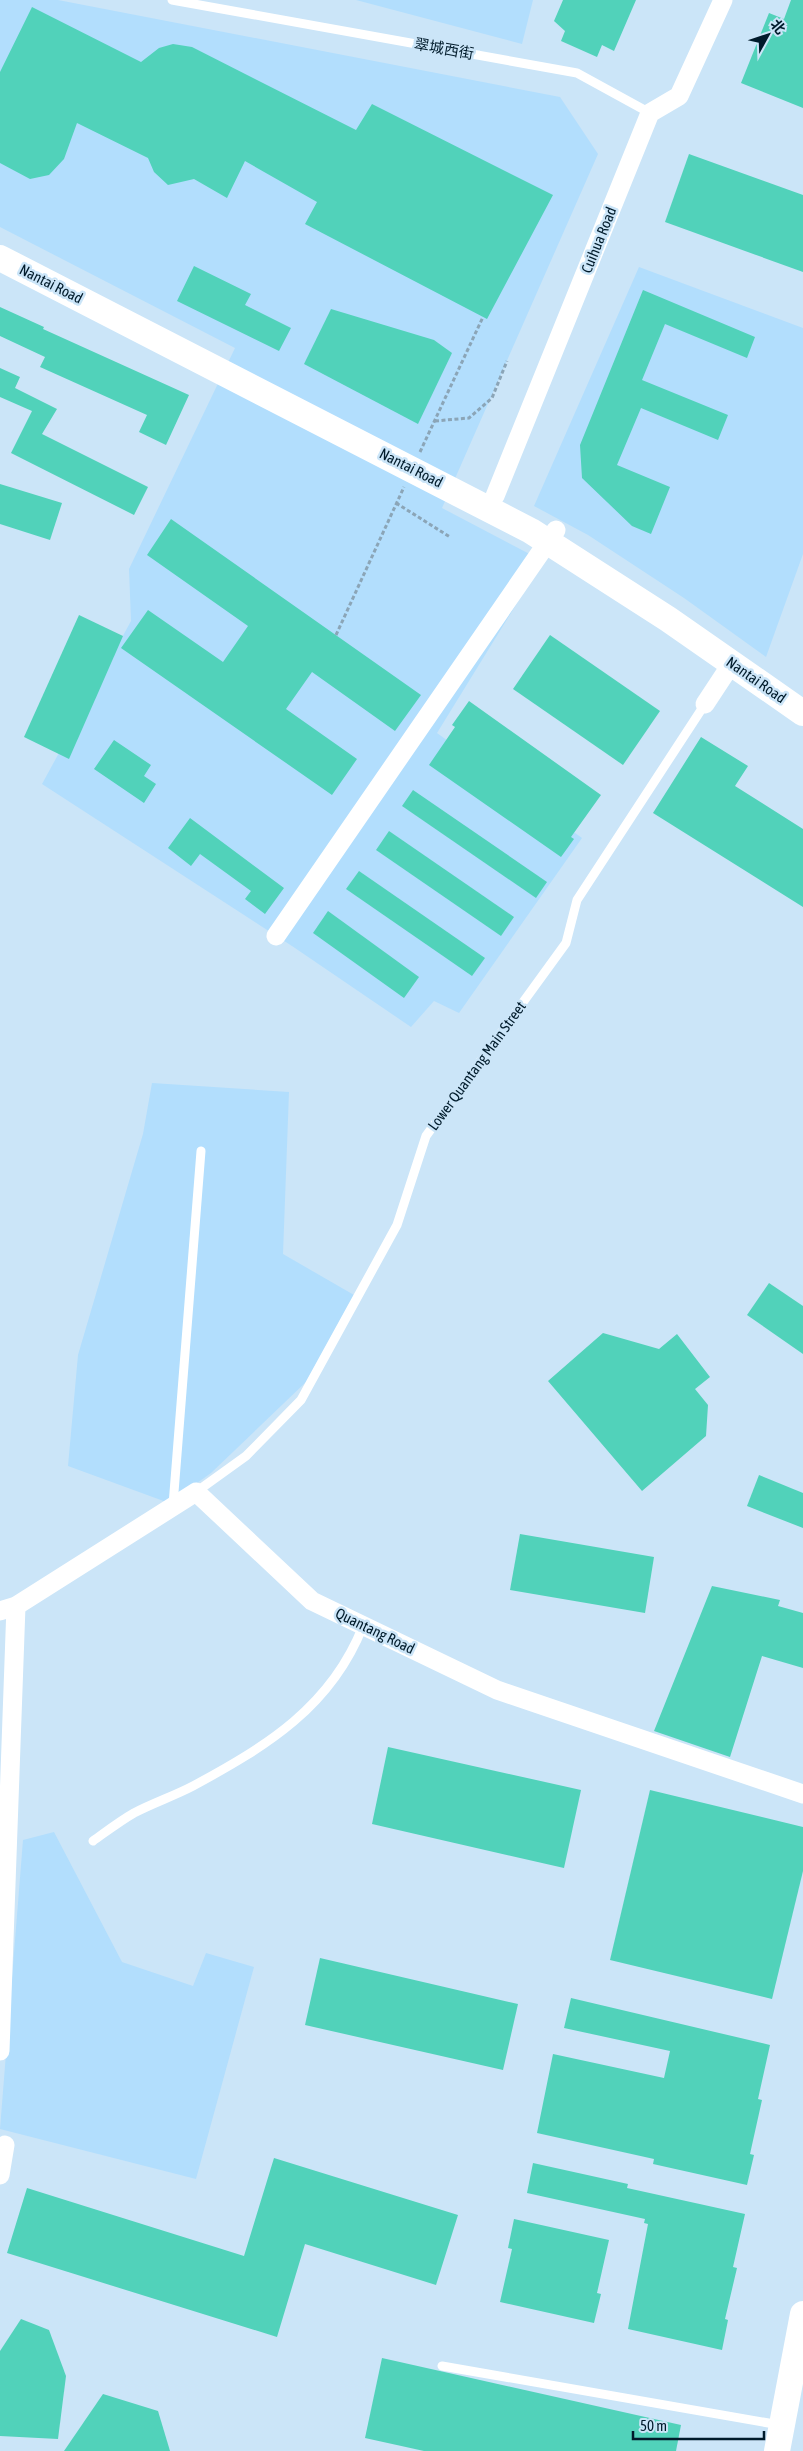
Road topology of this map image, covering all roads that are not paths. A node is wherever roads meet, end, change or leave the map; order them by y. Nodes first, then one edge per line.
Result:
1 (172, 0) edge
2 (723, 0) edge
3 (650, 113) junction
4 (0, 244) edge
5 (0, 258) edge
6 (495, 496) junction
7 (552, 536) junction
8 (732, 663) junction
9 (803, 692) edge
10 (705, 704) joint
11 (803, 713) edge
12 (276, 936) dead end
13 (201, 1151) dead end
14 (196, 1492) junction
15 (173, 1505) junction
16 (8, 1609) edge
17 (364, 1626) junction
18 (803, 1794) edge
19 (93, 1841) dead end
20 (0, 2052) edge
21 (5, 2145) dead end
22 (0, 2175) edge
23 (803, 2314) edge
24 (442, 2366) dead end
25 (782, 2426) junction
26 (777, 2451) edge

1 - 3 lane, 翠城西街
2 - 3 street
3 - 6 street, Cuihua Road
4 - 6 main road, Nantai Road
5 - 7 main road, Nantai Road
6 - 7 main road, Nantai Road
7 - 8 main road, Nantai Road
7 - 9 main road, Nantai Road
7 - 12 street
8 - 10 street
8 - 11 main road, Nantai Road
10 - 14 lane, Lower Quantang Main Street
13 - 15 lane
14 - 15 street
14 - 17 street, Quantang Road
15 - 16 street
16 - 20 street
17 - 18 street, Quantang Road
17 - 19 lane
21 - 22 street
23 - 25 main road
24 - 25 lane
25 - 26 main road

